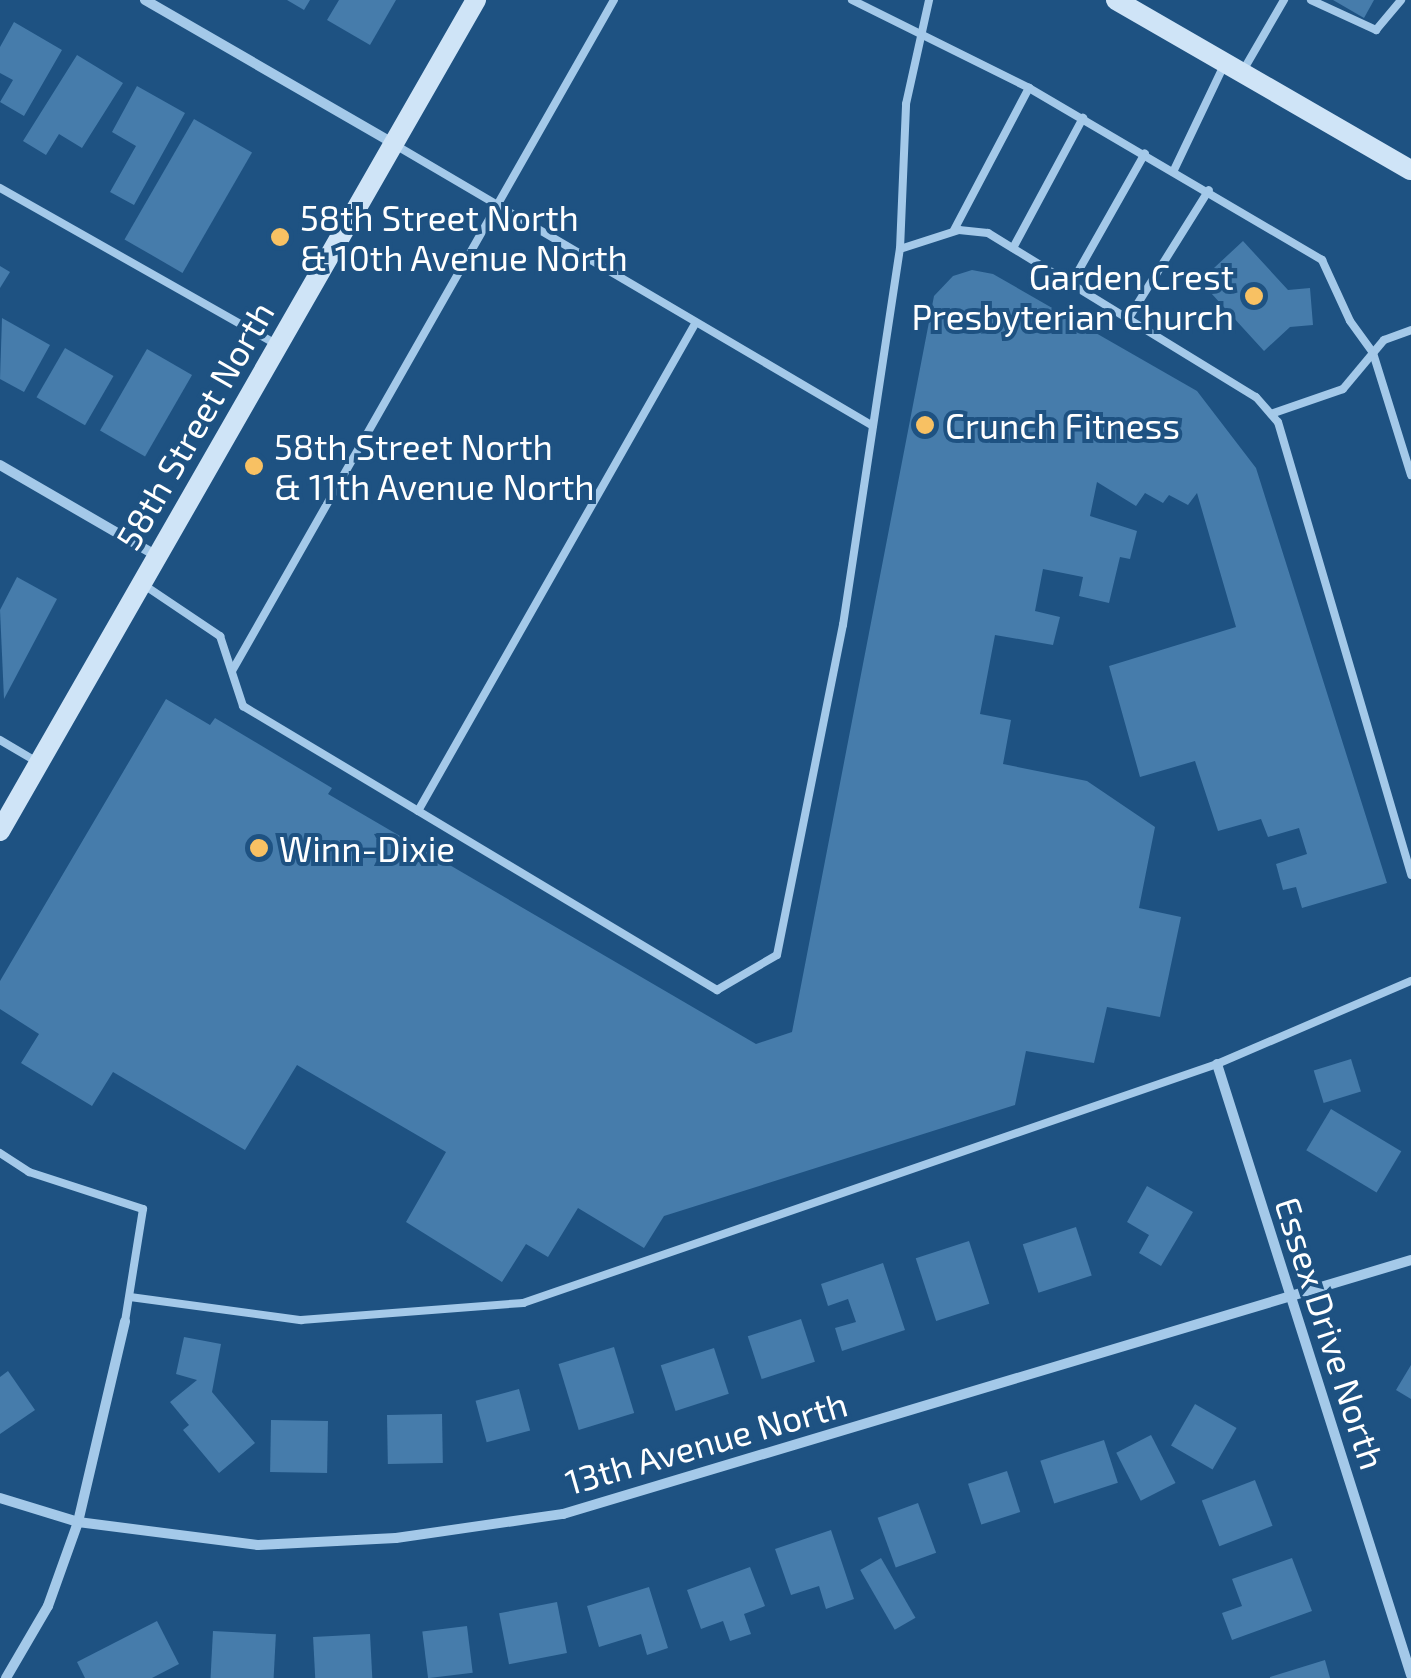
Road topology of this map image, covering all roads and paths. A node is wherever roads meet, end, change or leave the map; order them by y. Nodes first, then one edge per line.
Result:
1 (145, 0) edge
2 (476, 0) edge
3 (614, 0) edge
4 (852, 0) edge
5 (929, 0) edge
6 (1116, 0) edge
7 (1284, 0) edge
8 (1311, 0) edge
9 (1402, 0) edge
10 (921, 37) junction
11 (1233, 68) junction
12 (1030, 88) junction
13 (1083, 118) junction
14 (393, 144) junction
15 (1145, 153) junction
16 (1174, 170) junction
17 (1411, 170) edge
18 (0, 188) edge
19 (1209, 190) junction
20 (494, 203) junction
21 (953, 232) junction
22 (1014, 248) junction
23 (900, 249) junction
24 (1072, 284) junction
25 (1128, 318) junction
26 (696, 322) junction
27 (1411, 330) edge
28 (277, 345) junction
29 (1373, 352) junction
30 (1271, 414) junction
31 (873, 426) junction
32 (0, 465) edge
33 (1411, 475) edge
34 (157, 556) junction
35 (141, 583) junction
36 (232, 671) junction
37 (0, 740) edge
38 (39, 763) junction
39 (418, 811) junction
40 (3, 819) edge
41 (1411, 875) edge
42 (1411, 981) edge
43 (1217, 1064) junction
44 (0, 1153) edge
45 (1411, 1260) edge
46 (130, 1298) junction
47 (1291, 1298) junction
48 (125, 1321) joint
49 (0, 1498) edge
50 (78, 1522) junction
51 (1411, 1675) edge
52 (6, 1678) edge

1 - 14 street
2 - 14 street, 58th Street North
3 - 20 lane
4 - 10 lane
5 - 10 lane
6 - 11 street
7 - 11 lane
8 - 9 lane
10 - 12 lane
10 - 23 lane
11 - 16 lane
11 - 17 street
12 - 13 lane
12 - 21 lane
13 - 15 lane
13 - 22 lane
14 - 20 lane
14 - 28 street, 58th Street North
15 - 16 lane
15 - 24 lane
16 - 19 lane
18 - 28 lane
19 - 25 lane
19 - 29 lane
20 - 26 lane
20 - 36 lane
21 - 22 lane
21 - 23 lane
22 - 24 lane
23 - 31 lane
24 - 25 lane
25 - 30 lane
26 - 31 lane
26 - 39 lane
27 - 29 lane
28 - 34 street, 58th Street North
29 - 30 lane
29 - 33 lane
30 - 41 lane
31 - 39 lane
32 - 34 street
34 - 35 street, 58th Street North
35 - 36 lane
35 - 38 street, 58th Street North
36 - 39 lane
37 - 38 lane
38 - 40 street, 58th Street North
42 - 43 lane
43 - 46 lane
43 - 47 street, Essex Drive North
44 - 46 lane
45 - 47 street, 13th Avenue North
46 - 48 lane
47 - 50 street, 13th Avenue North
47 - 51 street, Essex Drive North
48 - 50 street
49 - 50 street, 13th Avenue North
50 - 52 street

